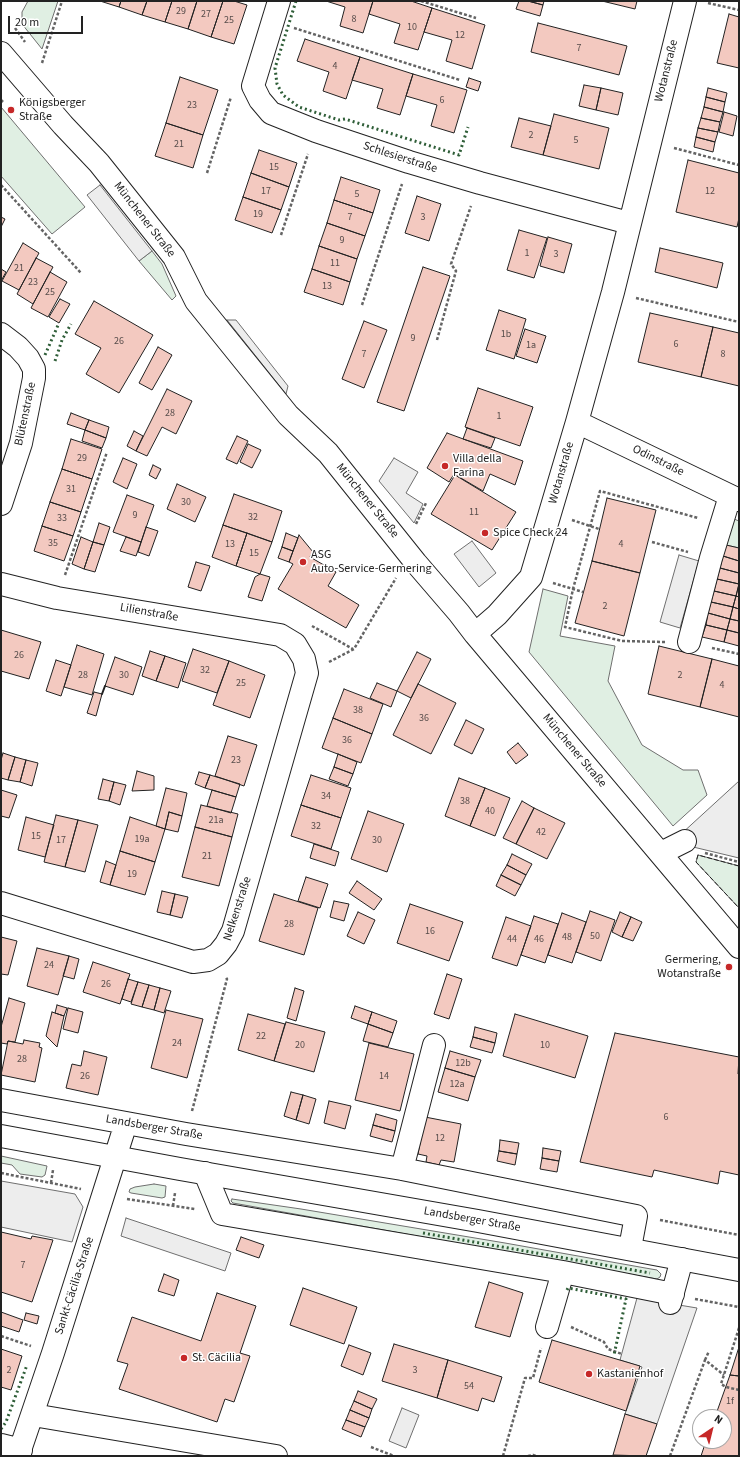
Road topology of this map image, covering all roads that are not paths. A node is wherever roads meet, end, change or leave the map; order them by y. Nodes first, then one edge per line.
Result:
1 (685, 1) edge
2 (276, 11) edge
3 (1, 53) edge
4 (629, 223) junction
5 (1, 334) edge
6 (577, 422) junction
7 (735, 498) edge
8 (1, 504) edge
9 (1, 584) edge
10 (475, 634) junction
11 (689, 642) road end
12 (307, 673) joint
13 (685, 841) dead end
14 (661, 853) junction
15 (1, 903) edge
16 (739, 947) edge
17 (434, 1045) dead end
18 (1, 1100) edge
19 (126, 1123) junction
20 (1, 1136) edge
21 (115, 1157) junction
22 (402, 1169) junction
23 (205, 1173) junction
24 (630, 1248) junction
25 (682, 1259) junction
26 (739, 1270) edge
27 (563, 1272) junction
28 (548, 1323) road end
29 (33, 1415) junction
30 (13, 1450) edge
31 (276, 1456) edge

1 - 4 street, Wotanstraße
2 - 4 street, Schlesierstraße
3 - 10 street, Münchener Straße
4 - 6 street, Wotanstraße
5 - 8 street, Blütenstraße
6 - 7 street, Odinstraße
6 - 10 street, Wotanstraße
7 - 11 street
9 - 12 street, Lilienstraße
10 - 14 street, Münchener Straße
12 - 15 street, Nelkenstraße
13 - 14 street
14 - 16 street, Münchener Straße
17 - 22 street
18 - 19 street, Landsberger Straße
19 - 21 street, Sankt-Cäcilia-Straße
19 - 22 street, Landsberger Straße
20 - 21 street, Landsberger Straße
21 - 23 street, Landsberger Straße
21 - 29 street, Sankt-Cäcilia-Straße
22 - 24 street, Landsberger Straße
23 - 24 street, Landsberger Straße
23 - 27 street
24 - 25 street, Landsberger Straße
25 - 26 street, Landsberger Straße
25 - 27 street
27 - 28 street
29 - 30 street, Sankt-Cäcilia-Straße
29 - 31 street

